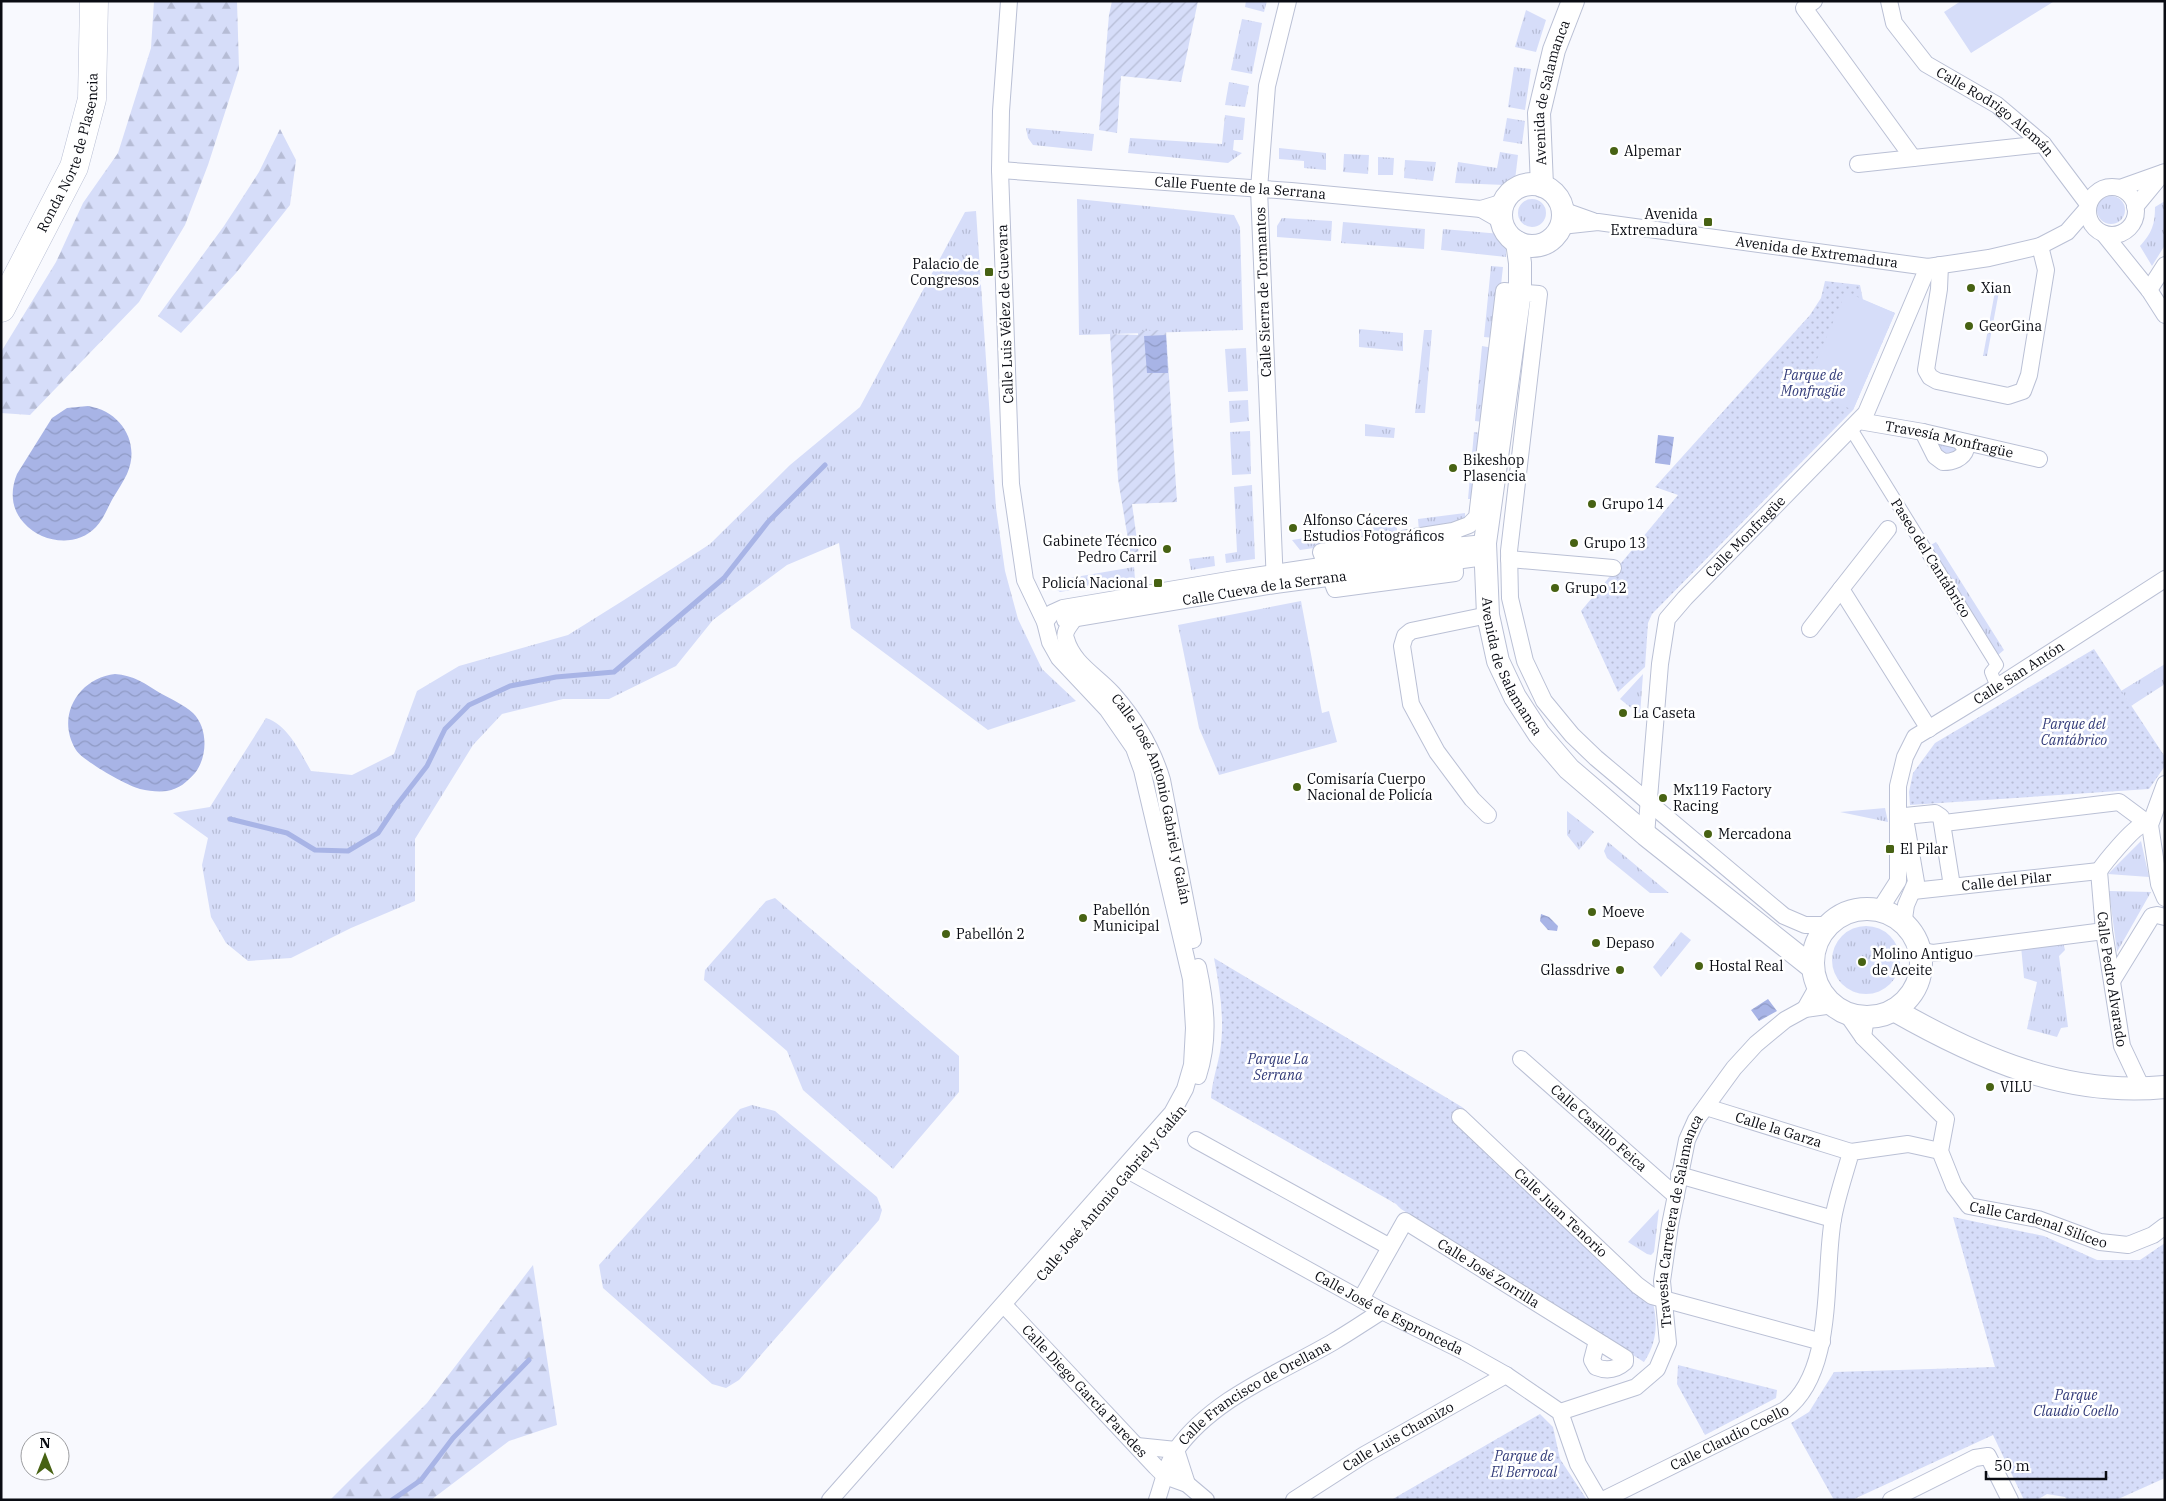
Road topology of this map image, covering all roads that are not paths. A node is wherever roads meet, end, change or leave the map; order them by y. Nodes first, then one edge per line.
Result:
1 (94, 1) edge
2 (1009, 1) edge
3 (1288, 1) edge
4 (1573, 1) edge
5 (1814, 1) edge
6 (1889, 1) edge
7 (2043, 144) junction
8 (1913, 158) junction
9 (1858, 164) dead end
10 (1000, 170) junction
11 (2164, 172) edge
12 (1533, 186) junction
13 (1259, 188) junction
14 (2120, 188) junction
15 (2091, 201) junction
16 (2136, 207) junction
17 (1503, 211) junction
18 (1561, 218) junction
19 (2126, 230) junction
20 (2067, 232) junction
21 (2101, 233) junction
22 (1526, 244) junction
23 (2040, 246) junction
24 (2126, 260) junction
25 (2165, 265) edge
26 (1934, 266) junction
27 (2149, 290) junction
28 (1520, 292) junction
29 (5, 301) edge
30 (2165, 315) edge
31 (1855, 425) junction
32 (1923, 432) junction
33 (1960, 441) junction
34 (2040, 458) dead end
35 (1888, 529) dead end
36 (1454, 546) junction
37 (1485, 550) junction
38 (1509, 559) junction
39 (1613, 568) dead end
40 (1328, 572) junction
41 (1274, 579) junction
42 (2165, 579) edge
43 (1841, 589) junction
44 (1033, 597) junction
45 (1068, 614) junction
46 (1488, 615) junction
47 (1045, 622) junction
48 (1810, 629) dead end
49 (1074, 659) junction
50 (1997, 687) junction
51 (1929, 729) junction
52 (2165, 784) edge
53 (1898, 786) junction
54 (1650, 803) junction
55 (1488, 815) dead end
56 (1905, 816) junction
57 (1944, 823) junction
58 (2150, 825) junction
59 (1646, 834) junction
60 (2099, 872) junction
61 (1952, 886) junction
62 (1913, 891) junction
63 (2162, 891) edge
64 (1876, 910) junction
65 (2165, 917) edge
66 (2147, 924) junction
67 (1903, 925) junction
68 (2104, 931) junction
69 (1823, 932) junction
70 (1771, 936) junction
71 (1919, 950) junction
72 (1815, 976) junction
73 (2112, 981) junction
74 (1913, 991) junction
75 (1805, 1009) junction
76 (1894, 1010) junction
77 (1852, 1018) junction
78 (1521, 1059) dead end
79 (2165, 1078) edge
80 (2139, 1082) junction
81 (2165, 1087) edge
82 (1706, 1108) junction
83 (1460, 1117) dead end
84 (1196, 1140) dead end
85 (1940, 1150) junction
86 (1851, 1152) junction
87 (1131, 1172) junction
88 (1679, 1175) junction
89 (1676, 1196) junction
90 (1833, 1219) junction
91 (2165, 1226) edge
92 (1390, 1247) junction
93 (1361, 1299) junction
94 (1665, 1300) junction
95 (1008, 1308) junction
96 (1382, 1311) junction
97 (1597, 1341) dead end
98 (1822, 1342) junction
99 (1506, 1375) junction
100 (1560, 1412) junction
101 (1137, 1446) junction
102 (1176, 1450) junction
103 (1165, 1476) junction
104 (1187, 1484) junction
105 (830, 1500) edge
106 (845, 1500) edge
107 (1157, 1500) edge
108 (1206, 1500) edge
109 (1294, 1500) edge
110 (1599, 1500) edge
111 (1604, 1500) edge
112 (1891, 1500) edge
113 (2010, 1500) edge

1 - 29 highway, Ronda Norte de Plasencia
2 - 10 street, Calle Luis Vélez de Guevara
3 - 13 street, Calle Sierra de Tormantos
4 - 12 main road, Avenida de Salamanca
5 - 8 street
6 - 7 street, Calle Rodrigo Alemán
7 - 8 street
7 - 15 street, Calle Rodrigo Alemán
8 - 9 street
10 - 13 street, Calle Fuente de la Serrana
10 - 44 street, Calle Luis Vélez de Guevara
11 - 14 street
11 - 16 street
12 - 17 main road
12 - 18 main road
13 - 17 street, Calle Fuente de la Serrana
13 - 41 street, Calle Sierra de Tormantos
14 - 15 street
14 - 16 street
15 - 20 street, Avenida de Extremadura
15 - 21 street
16 - 19 street
17 - 22 main road
18 - 22 main road
18 - 26 street, Avenida de Extremadura
19 - 21 street
19 - 24 street
20 - 21 street, Avenida de Extremadura
20 - 23 street, Avenida de Extremadura
21 - 24 street
22 - 28 main road, Avenida de Salamanca
23 - 26 street, Avenida de Extremadura
23 - 26 street
24 - 27 street
25 - 27 street
26 - 31 street, Calle Monfragüe
27 - 30 street
28 - 36 street
28 - 37 main road, Avenida de Salamanca
28 - 38 street
31 - 32 street, Travesía Monfragüe
31 - 50 street, Paseo del Cantábrico
31 - 54 street, Calle Monfragüe
32 - 33 street, Travesía Monfragüe
32 - 33 street
33 - 34 street, Travesía Monfragüe
35 - 43 street
36 - 37 street
36 - 40 street
36 - 40 street
37 - 46 main road, Avenida de Salamanca
38 - 39 street
38 - 54 street
40 - 41 street, Calle Cueva de la Serrana
41 - 45 street, Calle Cueva de la Serrana
42 - 50 street, Calle San Antón
43 - 48 street
43 - 51 street
44 - 45 street
44 - 47 street, Calle Luis Vélez de Guevara
45 - 47 street, Calle Cueva de la Serrana
45 - 49 street, Calle José Antonio Gabriel y Galán
46 - 55 street
46 - 59 main road, Avenida de Salamanca
47 - 49 street
47 - 95 street, Calle José Antonio Gabriel y Galán
49 - 87 street, Calle José Antonio Gabriel y Galán
50 - 51 street, Calle San Antón
51 - 53 street, Calle San Antón
52 - 58 street
53 - 56 street, Calle San Antón
53 - 64 street, Calle San Antón
54 - 59 street, Calle Monfragüe
54 - 69 street
56 - 57 street
56 - 62 street, Calle San Antón
57 - 58 street
57 - 61 street
58 - 60 street
58 - 63 street
59 - 70 main road, Avenida de Salamanca
60 - 61 street, Calle del Pilar
60 - 68 street, Calle Pedro Alvarado
61 - 62 street, Calle del Pilar
62 - 67 street, Calle San Antón
63 - 66 street
64 - 67 main road
64 - 69 main road
65 - 66 street
66 - 73 street
67 - 71 main road
68 - 71 street
68 - 73 street, Calle Pedro Alvarado
69 - 70 main road, Avenida de Salamanca
69 - 72 main road
70 - 72 main road, Avenida de Salamanca
71 - 74 main road
72 - 75 street
72 - 77 main road
73 - 80 street, Calle Pedro Alvarado
74 - 76 main road
74 - 80 main road
75 - 77 street, Travesía Carretera de Salamanca
75 - 82 street, Travesía Carretera de Salamanca
76 - 77 main road
76 - 81 main road
77 - 85 street
78 - 89 street, Calle Castillo Feica
79 - 80 main road
82 - 86 street, Calle la Garza
82 - 88 street, Travesía Carretera de Salamanca
83 - 94 street, Calle Juan Tenorio
84 - 92 street
85 - 86 street
85 - 91 street, Calle Cardenal Silíceo
86 - 90 street, Calle Claudio Coello
87 - 93 street, Calle José de Espronceda
87 - 95 street, Calle José Antonio Gabriel y Galán
88 - 89 street, Travesía Carretera de Salamanca
88 - 90 street
89 - 94 street, Travesía Carretera de Salamanca
90 - 98 street, Calle Claudio Coello
92 - 93 street, Calle José Zorrilla
92 - 97 street, Calle José Zorrilla
93 - 96 street, Calle José de Espronceda
94 - 98 street
94 - 100 street, Travesía Carretera de Salamanca
95 - 101 street, Calle Diego García Paredes
95 - 105 street, Calle José Antonio Gabriel y Galán
95 - 106 street, Calle José Antonio Gabriel y Galán
96 - 99 street, Calle José de Espronceda
96 - 102 street, Calle Francisco de Orellana
98 - 111 street, Calle Claudio Coello
99 - 100 street, Calle José de Espronceda
99 - 109 street, Calle Luis Chamizo
100 - 110 street
101 - 102 street
101 - 103 street, Calle Diego García Paredes
102 - 103 street, Calle Francisco de Orellana
102 - 104 street
103 - 104 street
103 - 107 street, Calle Francisco de Orellana
104 - 108 street
112 - 113 street

